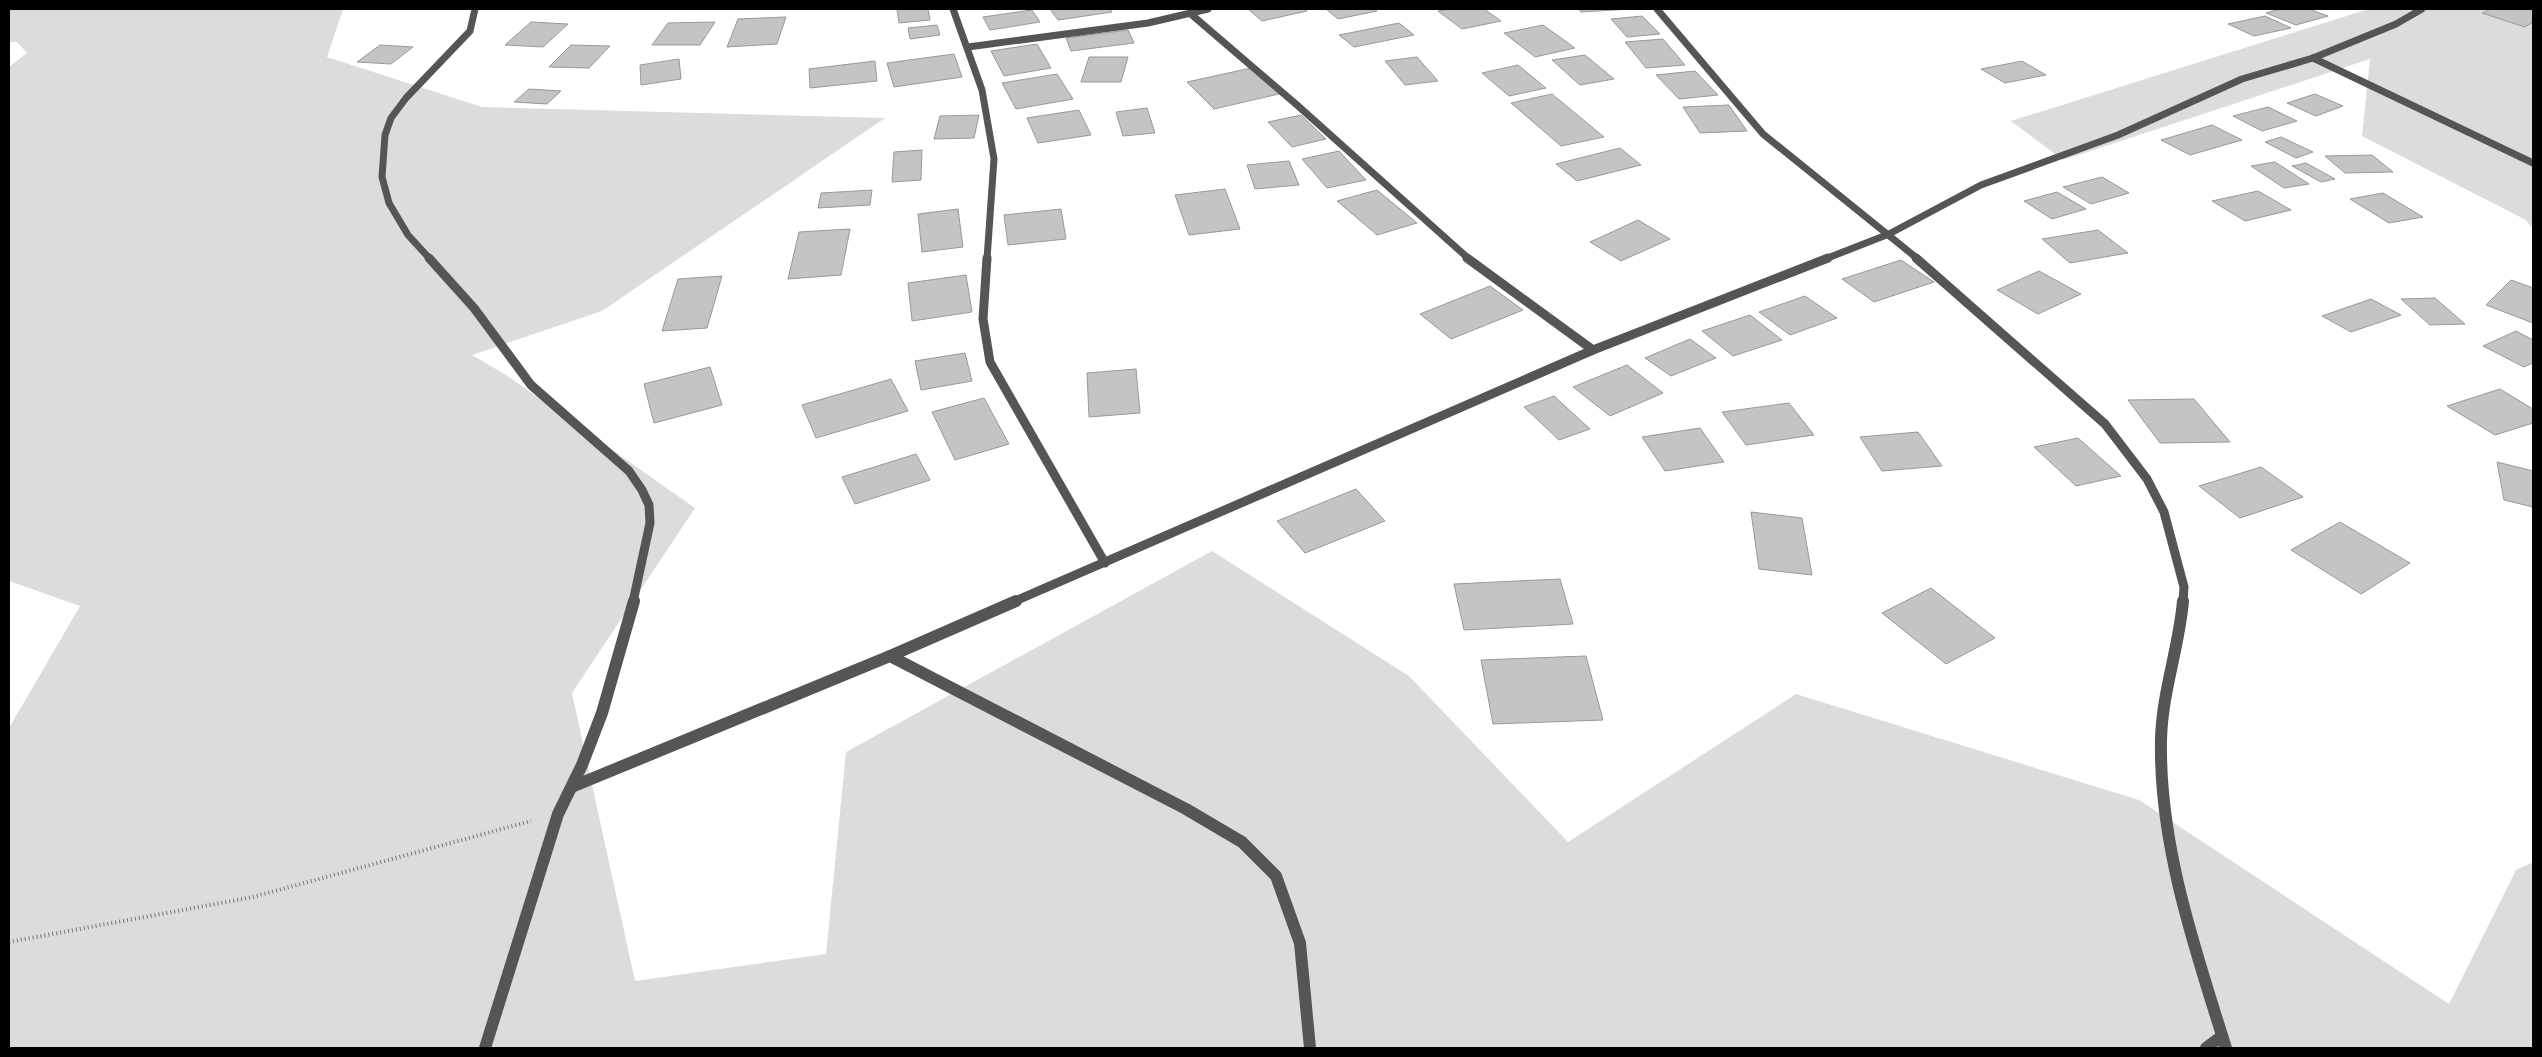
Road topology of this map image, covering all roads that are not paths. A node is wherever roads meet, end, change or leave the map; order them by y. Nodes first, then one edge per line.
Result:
1 (475, 9) edge
2 (953, 9) edge
3 (1208, 9) edge
4 (1657, 9) edge
5 (2422, 9) edge
6 (1192, 15) junction
7 (968, 48) junction
8 (2313, 58) junction
9 (2533, 163) edge
10 (1888, 234) junction
11 (1593, 350) junction
12 (1104, 563) junction
13 (890, 656) junction
14 (574, 786) junction
15 (2224, 1042) edge
16 (485, 1048) edge
17 (1310, 1048) edge
18 (2206, 1048) edge

1 - 14 street
2 - 7 street
3 - 6 street
4 - 10 street
5 - 8 street
6 - 7 street
6 - 11 street
7 - 12 street
8 - 9 street
8 - 10 street
10 - 11 street
10 - 15 street
11 - 12 street
12 - 13 street
13 - 14 street
13 - 17 street
14 - 16 street
15 - 18 street

